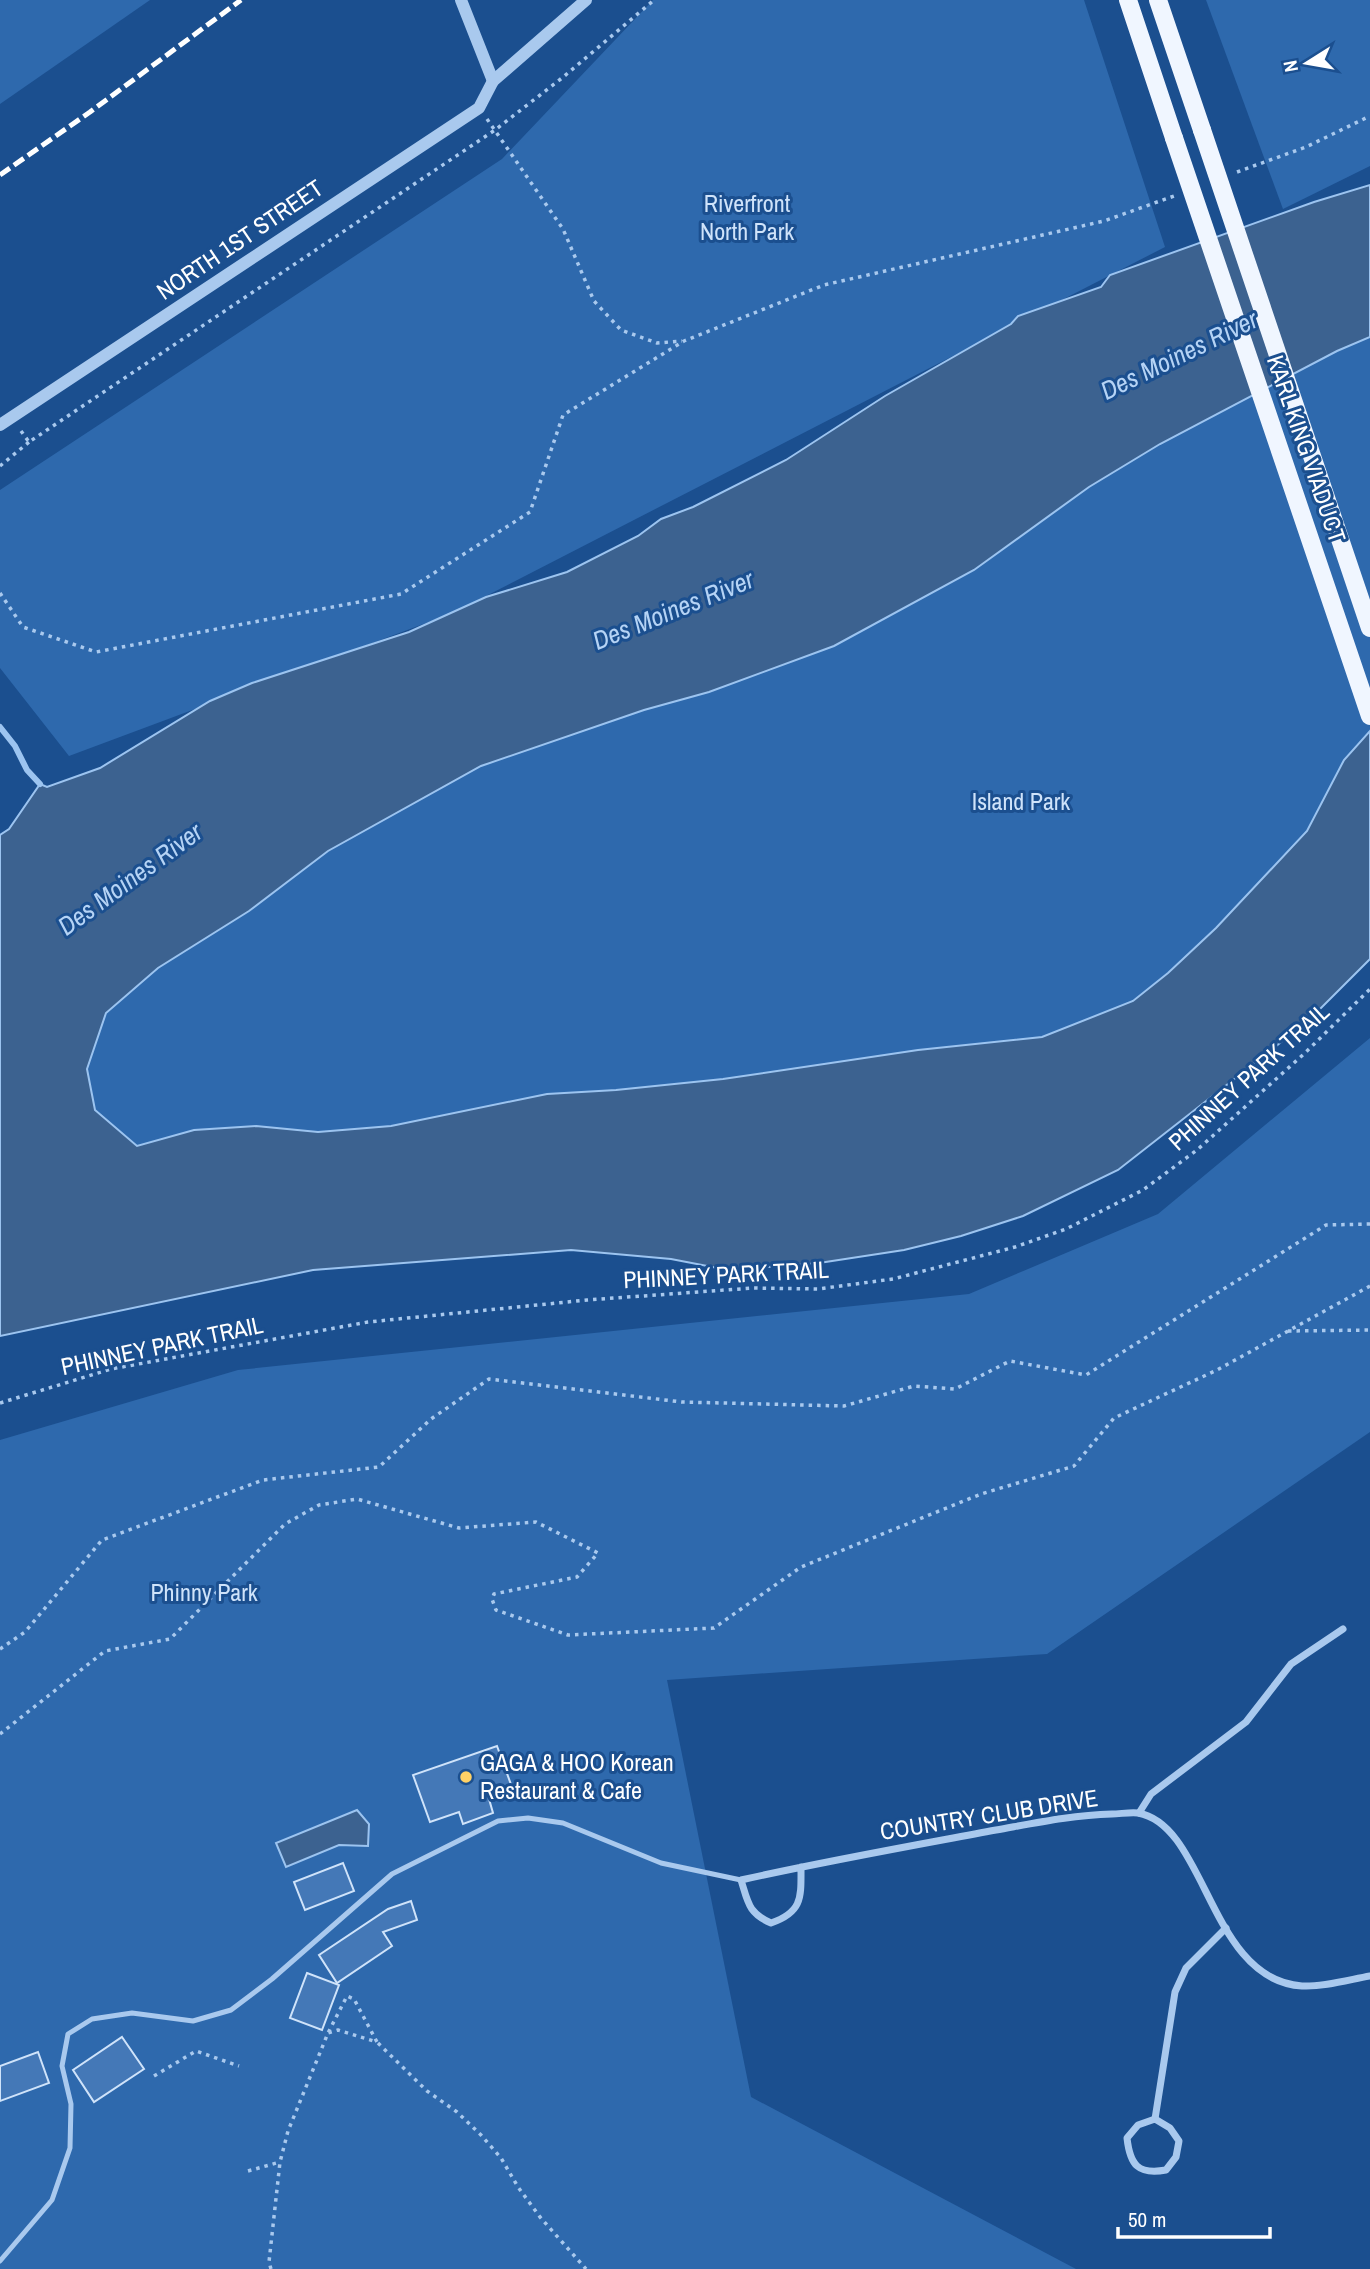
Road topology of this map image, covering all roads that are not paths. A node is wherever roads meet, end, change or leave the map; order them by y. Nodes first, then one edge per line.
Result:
1 (461, 0) edge
2 (586, 0) edge
3 (1128, 0) edge
4 (1158, 0) edge
5 (493, 81) junction
6 (5, 421) edge
7 (1370, 628) edge
8 (1370, 716) edge
9 (1343, 1629) dead end
10 (1139, 1813) junction
11 (801, 1867) junction
12 (741, 1880) junction
13 (1226, 1928) junction
14 (1370, 1976) edge
15 (1155, 2119) junction
16 (0, 2261) edge

1 - 5 street
2 - 5 street, NORTH 1ST STREET
3 - 8 main road, KARL KING VIADUCT, bridge
4 - 7 main road, KARL KING VIADUCT, bridge
5 - 6 street, NORTH 1ST STREET
9 - 10 street
10 - 11 street, COUNTRY CLUB DRIVE
10 - 13 street
11 - 12 street, COUNTRY CLUB DRIVE
11 - 12 street
12 - 16 lane
13 - 14 street
13 - 15 street
15 - 15 street

